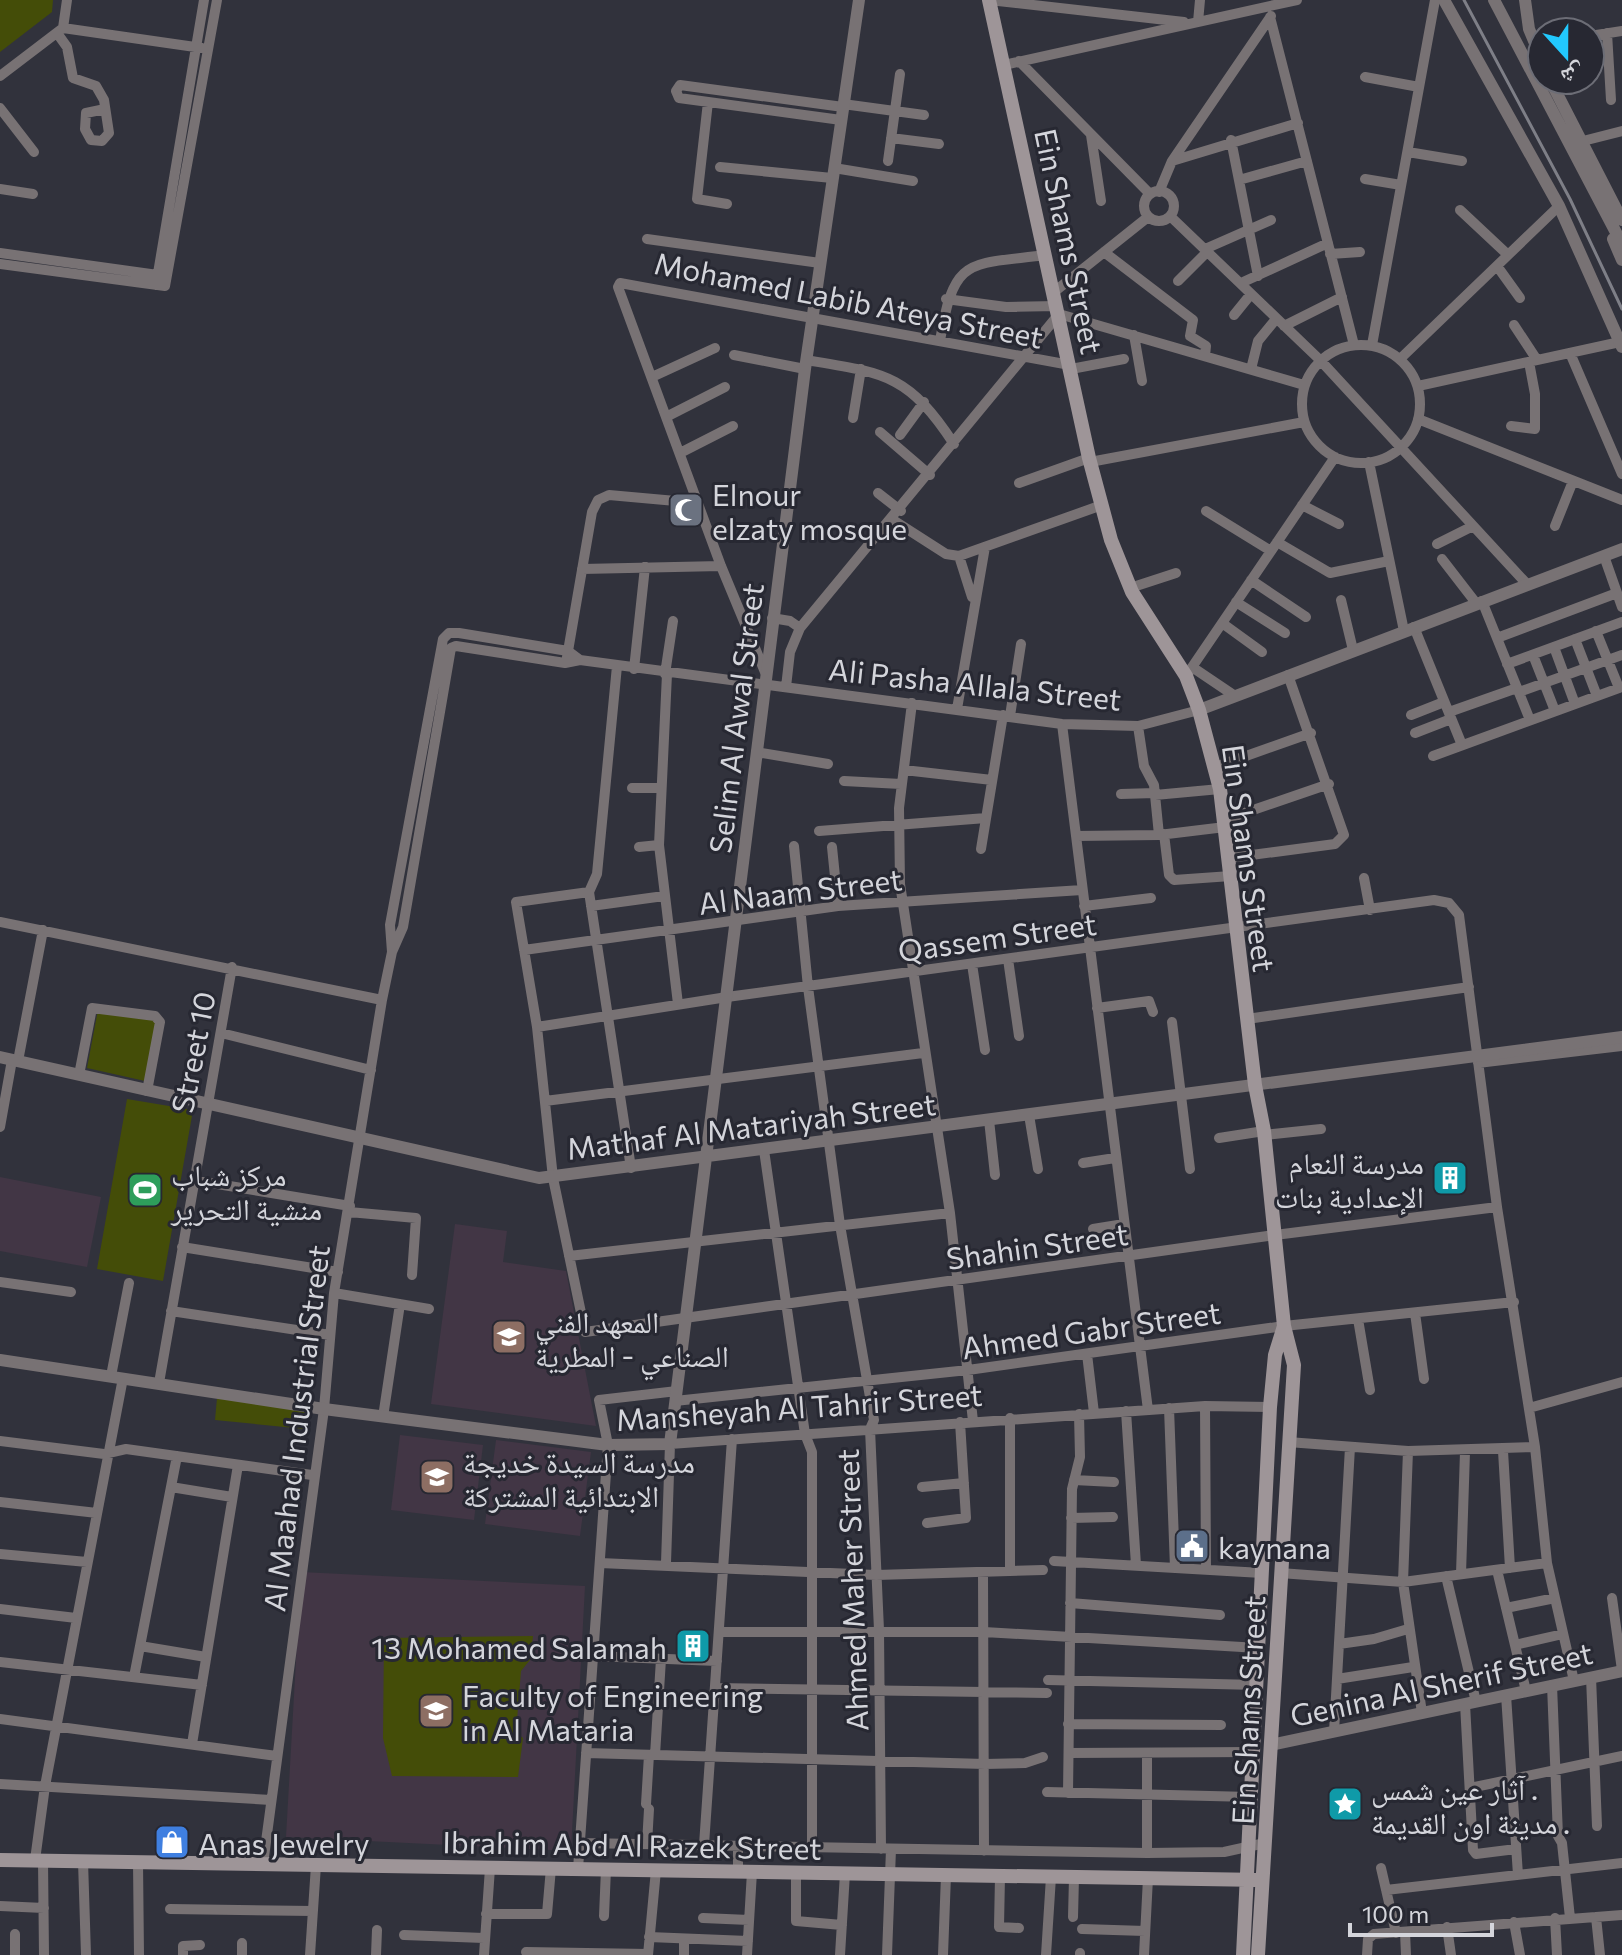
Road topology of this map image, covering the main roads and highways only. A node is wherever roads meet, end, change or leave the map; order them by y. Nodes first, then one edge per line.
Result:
1 (989, 0) edge
2 (1284, 1326) junction
3 (0, 1860) edge
4 (1255, 1880) junction
5 (1243, 1955) edge
6 (1258, 1955) edge

1 - 2 main road, Ein Shams Street
2 - 4 main road, Ein Shams Street
2 - 4 main road, Ein Shams Street
3 - 4 main road, Ibrahim Abd Al Razek Street
4 - 5 main road, Ein Shams Street
4 - 6 main road, Ein Shams Street

